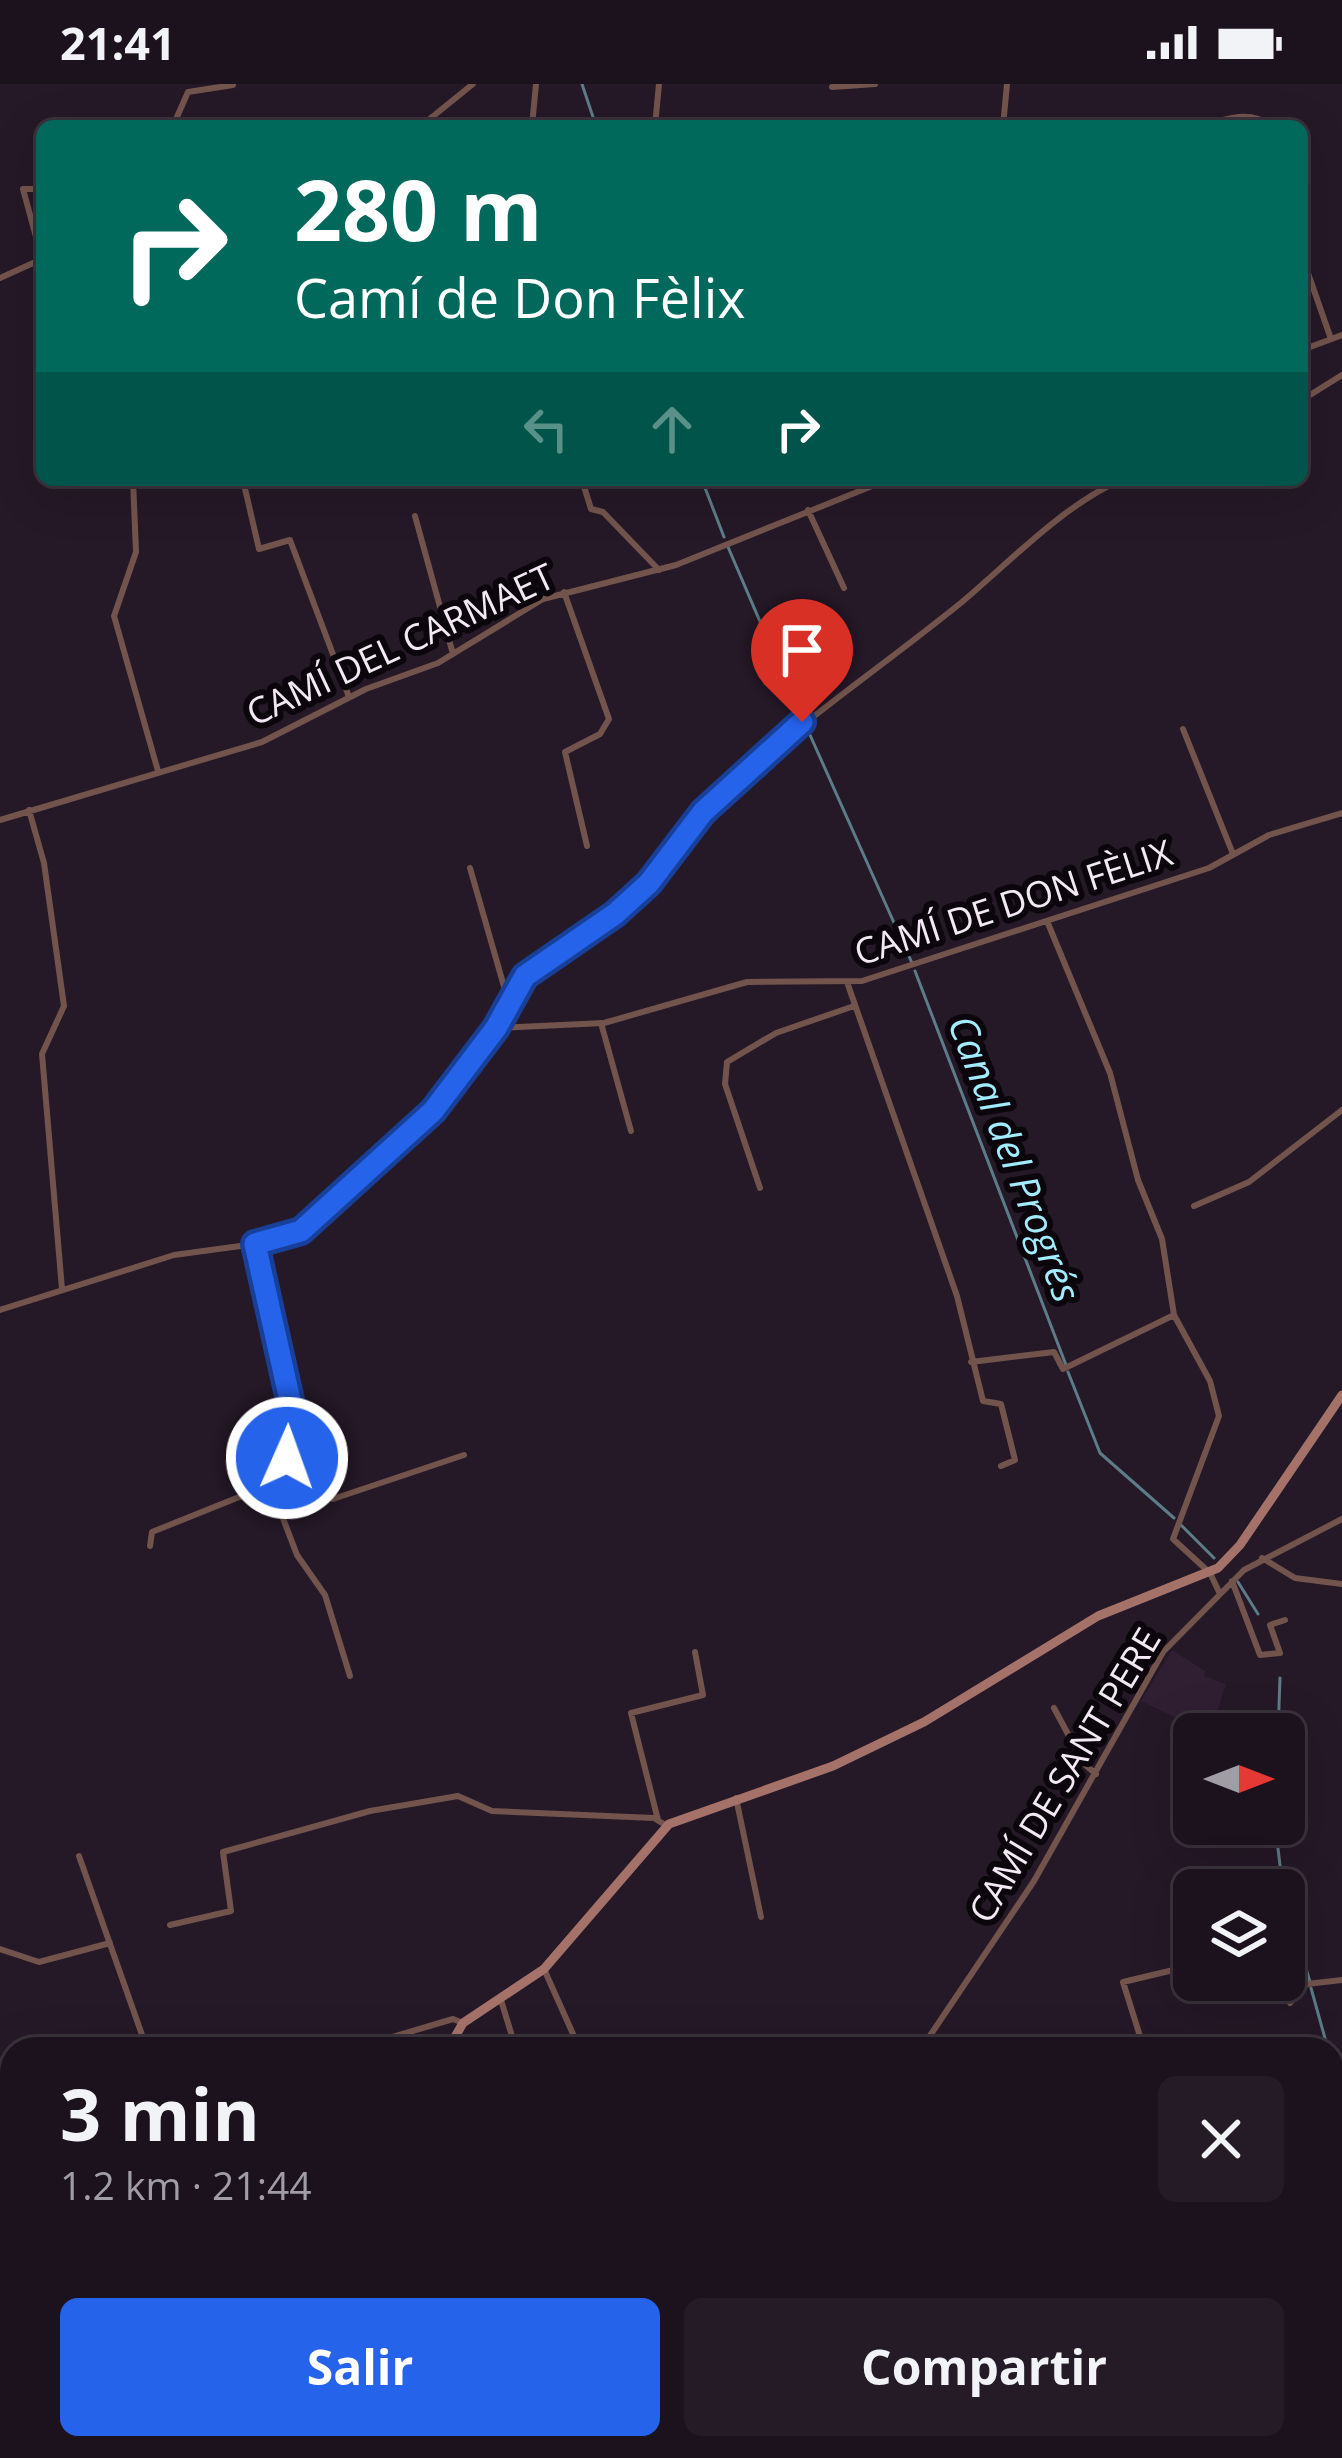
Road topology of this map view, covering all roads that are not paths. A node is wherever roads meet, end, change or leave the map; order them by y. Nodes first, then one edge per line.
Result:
1 (473, 84) edge
2 (536, 84) edge
3 (659, 84) edge
4 (875, 84) edge
5 (1007, 84) edge
6 (233, 85) edge
7 (832, 88) dead end
8 (175, 120) edge
9 (428, 120) edge
10 (533, 120) edge
11 (656, 120) edge
12 (1004, 120) edge
13 (1225, 120) edge
14 (1264, 120) edge
15 (36, 189) edge
16 (36, 237) edge
17 (36, 262) edge
18 (1308, 273) edge
19 (0, 278) edge
20 (1342, 335) edge
21 (1331, 339) junction
22 (1308, 348) edge
23 (1342, 375) edge
24 (1308, 396) edge
25 (134, 486) edge
26 (244, 486) edge
27 (584, 486) edge
28 (871, 486) edge
29 (1110, 486) edge
30 (808, 509) junction
31 (415, 516) dead end
32 (659, 570) junction
33 (844, 588) dead end
34 (564, 592) junction
35 (453, 654) junction
36 (349, 698) junction
37 (1183, 729) dead end
38 (158, 771) junction
39 (29, 810) junction
40 (1342, 813) edge
41 (0, 820) edge
42 (587, 846) dead end
43 (1233, 855) junction
44 (470, 868) dead end
45 (1047, 920) junction
46 (847, 982) junction
47 (508, 1000) junction
48 (854, 1006) junction
49 (601, 1023) junction
50 (496, 1028) junction
51 (1342, 1110) edge
52 (631, 1131) dead end
53 (760, 1188) dead end
54 (1194, 1206) dead end
55 (255, 1244) junction
56 (62, 1290) junction
57 (0, 1310) edge
58 (1174, 1315) junction
59 (971, 1362) junction
60 (1342, 1395) edge
61 (298, 1436) junction
62 (464, 1455) dead end
63 (1001, 1466) dead end
64 (276, 1482) junction
65 (1342, 1519) edge
66 (150, 1546) dead end
67 (1262, 1558) junction
68 (1210, 1573) junction
69 (1232, 1581) junction
70 (1342, 1584) edge
71 (1220, 1594) junction
72 (1286, 1620) dead end
73 (695, 1652) dead end
74 (350, 1676) dead end
75 (1054, 1708) dead end
76 (1096, 1774) junction
77 (736, 1798) junction
78 (662, 1823) junction
79 (79, 1856) dead end
80 (761, 1918) dead end
81 (170, 1925) dead end
82 (110, 1943) junction
83 (0, 1949) edge
84 (1173, 1969) edge
85 (544, 1970) junction
86 (1342, 1980) edge
87 (500, 1997) junction
88 (1290, 2003) dead end
89 (463, 2023) junction
90 (143, 2037) edge
91 (391, 2037) edge
92 (455, 2037) edge
93 (512, 2037) edge
94 (572, 2037) edge
95 (929, 2037) edge
96 (1140, 2037) edge

1 - 9 street
2 - 10 street
3 - 11 street
4 - 7 street
5 - 12 street
6 - 8 street
13 - 14 street
15 - 16 street
17 - 19 street
18 - 21 street
20 - 21 street
21 - 22 street
23 - 24 street
25 - 38 street
26 - 36 street
27 - 32 street
28 - 30 street, CAMÍ DEL CARMAET
29 - 47 street
30 - 32 street, CAMÍ DEL CARMAET
30 - 33 street
31 - 35 street
32 - 34 street, CAMÍ DEL CARMAET
34 - 35 street, CAMÍ DEL CARMAET
34 - 42 street
35 - 36 street, CAMÍ DEL CARMAET
36 - 38 street, CAMÍ DEL CARMAET
37 - 43 street
38 - 39 street, CAMÍ DEL CARMAET
39 - 41 street, CAMÍ DEL CARMAET
39 - 56 street
40 - 43 street, CAMÍ DE DON FÈLIX
43 - 45 street, CAMÍ DE DON FÈLIX
44 - 47 street
45 - 46 street, CAMÍ DE DON FÈLIX
45 - 58 street
46 - 48 street
46 - 49 street, CAMÍ DE DON FÈLIX
47 - 50 street
48 - 53 street
48 - 59 street
49 - 50 street, CAMÍ DE DON FÈLIX
49 - 52 street
50 - 55 street
51 - 54 street
55 - 56 street
55 - 61 street
56 - 57 street
58 - 59 street
58 - 68 street
59 - 63 street
60 - 68 main road
61 - 62 street
61 - 64 street
64 - 66 street
64 - 74 street
65 - 67 street, CAMÍ DE SANT PERE
67 - 69 street, CAMÍ DE SANT PERE
67 - 70 street
68 - 71 street
68 - 77 main road
69 - 71 street, CAMÍ DE SANT PERE
69 - 72 street
71 - 76 street, CAMÍ DE SANT PERE
73 - 78 street
75 - 76 street
76 - 95 street, CAMÍ DE SANT PERE
77 - 78 main road
77 - 80 street
78 - 81 street
78 - 85 main road
79 - 82 street
82 - 83 street
82 - 90 street
84 - 96 street
85 - 87 main road
85 - 94 street
86 - 88 street
87 - 89 main road
87 - 93 street
89 - 91 street
89 - 92 main road

